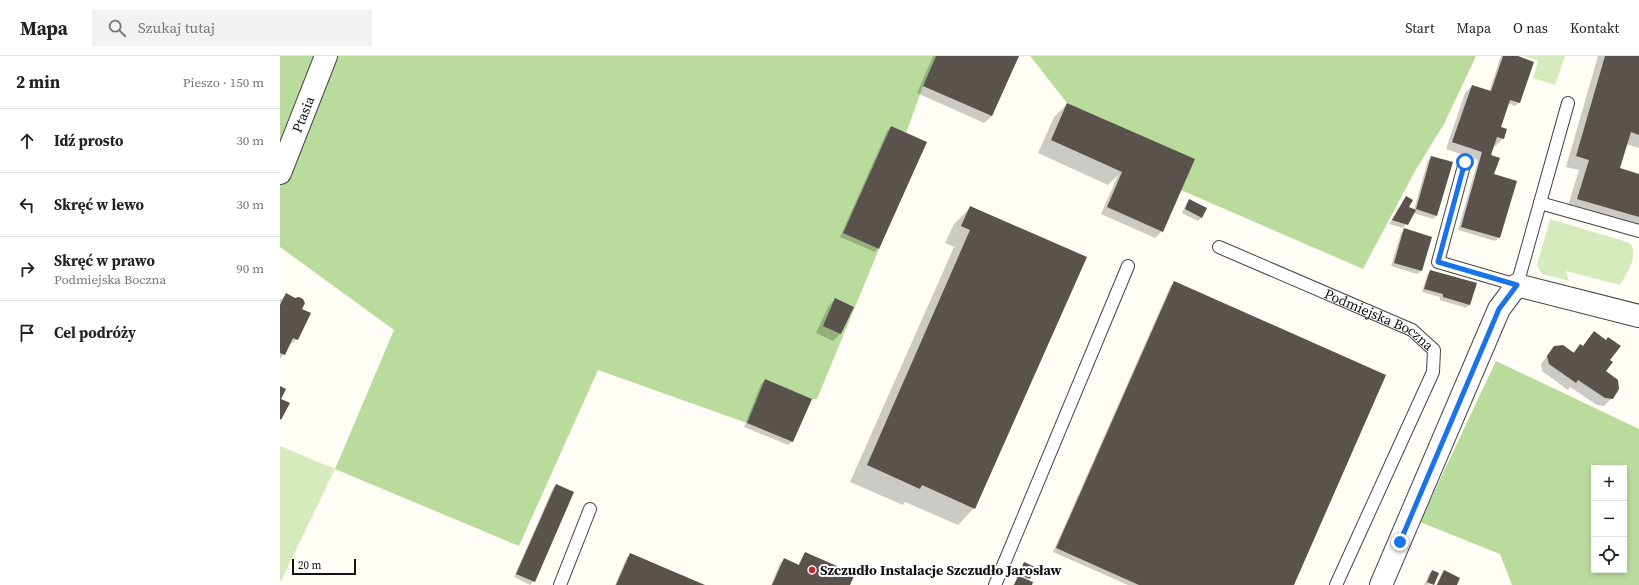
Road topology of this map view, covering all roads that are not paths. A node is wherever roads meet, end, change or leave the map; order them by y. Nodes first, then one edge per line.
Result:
1 (326, 56) edge
2 (1568, 103) dead end
3 (1465, 162) dead end
4 (280, 173) edge
5 (1540, 203) junction
6 (1639, 232) edge
7 (1219, 247) dead end
8 (1128, 266) dead end
9 (1517, 285) junction
10 (1639, 316) edge
11 (590, 509) dead end
12 (560, 585) edge
13 (995, 585) edge
14 (1336, 585) edge
15 (1381, 585) edge

1 - 4 street, Ptasia
2 - 5 lane
3 - 9 lane
5 - 6 lane
5 - 9 lane
7 - 14 lane, Podmiejska Boczna
8 - 13 lane
9 - 10 street
9 - 15 street
11 - 12 lane

